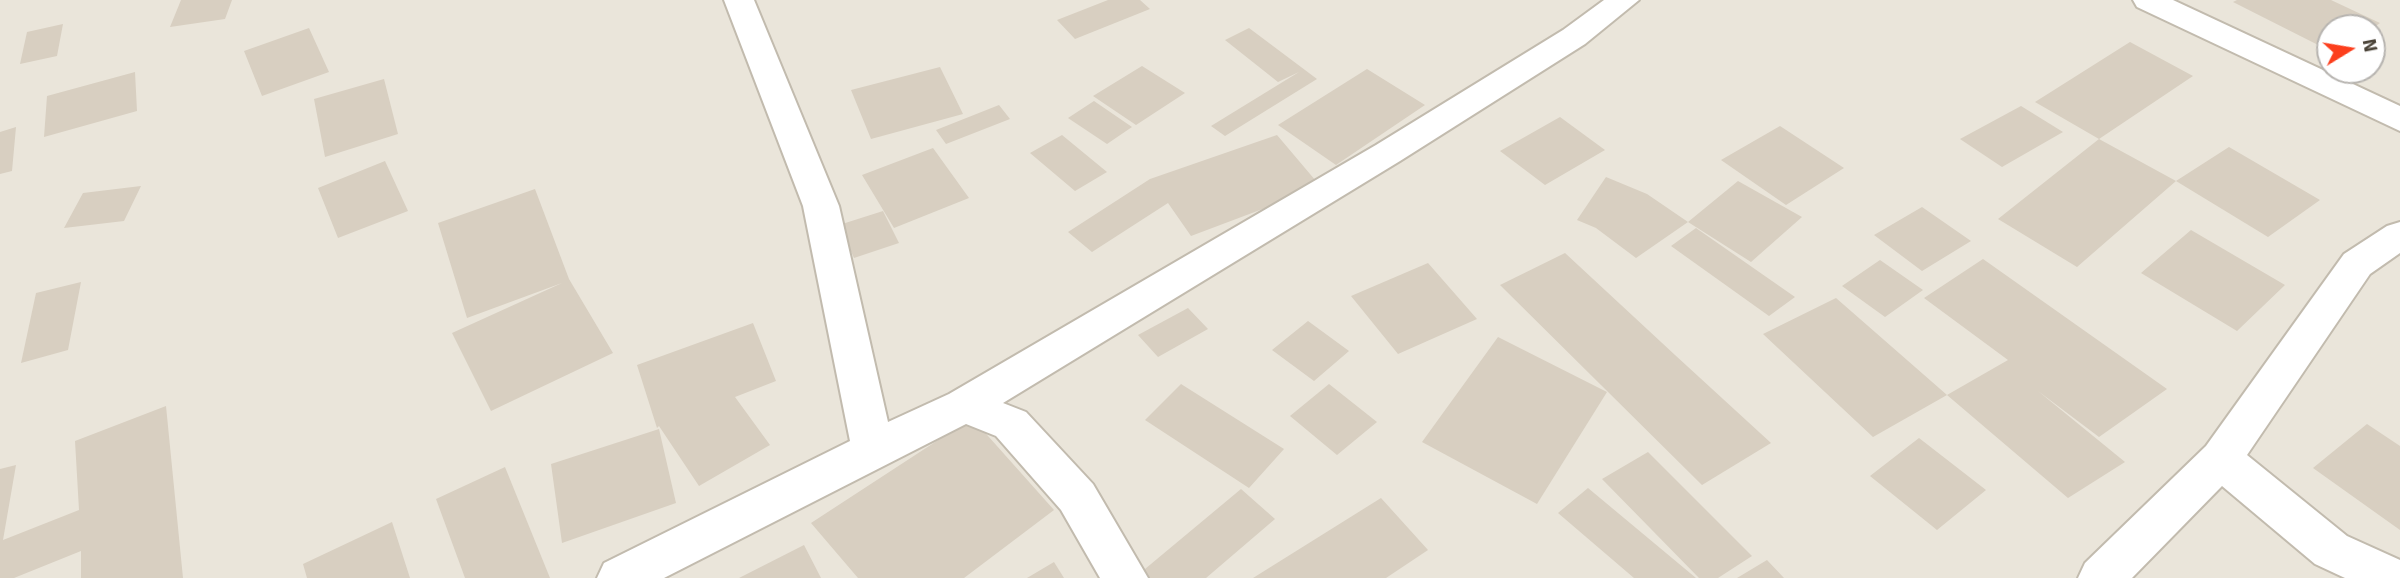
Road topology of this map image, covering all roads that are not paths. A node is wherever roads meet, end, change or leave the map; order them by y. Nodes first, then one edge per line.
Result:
1 (739, 0) edge
2 (1625, 0) edge
3 (2148, 0) edge
4 (2400, 120) edge
5 (2400, 235) edge
6 (964, 406) junction
7 (873, 449) junction
8 (2221, 459) junction
9 (620, 578) edge
10 (1125, 578) edge
11 (2101, 578) edge
12 (2392, 578) edge

1 - 7 street
2 - 6 street
3 - 4 street
5 - 8 street
6 - 7 street
6 - 10 street
7 - 9 street
8 - 11 street
8 - 12 street

